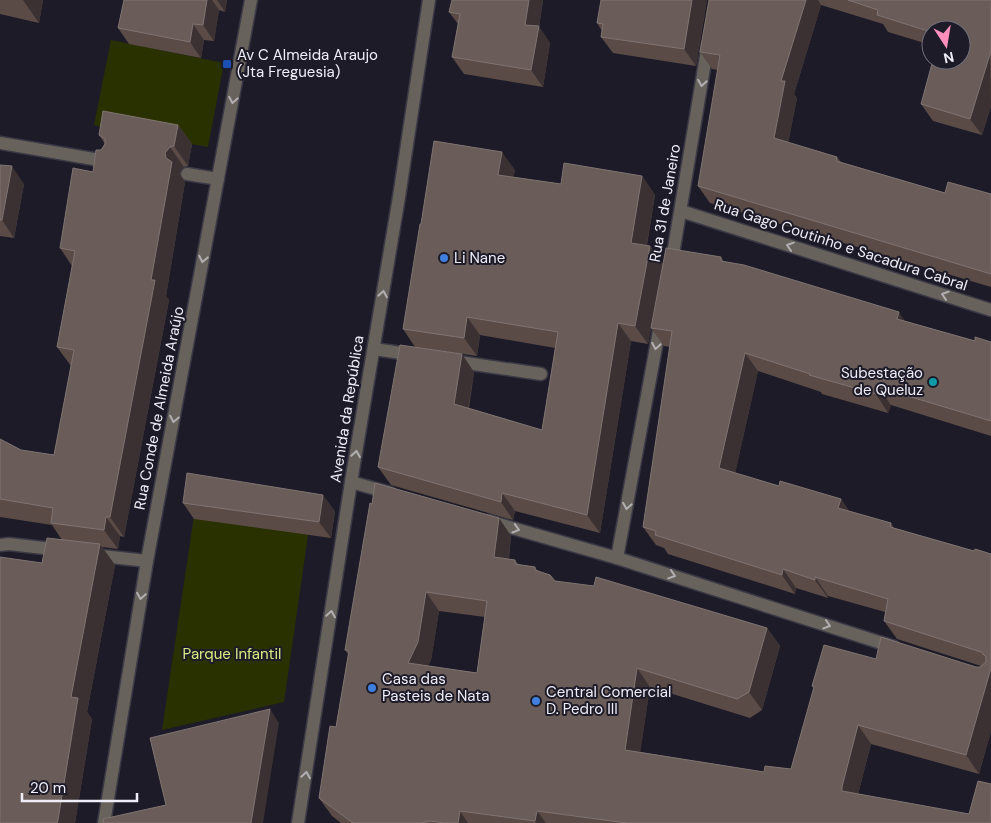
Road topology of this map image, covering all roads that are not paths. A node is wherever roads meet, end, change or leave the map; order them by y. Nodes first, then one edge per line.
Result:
1 (251, 0) edge
2 (428, 0) edge
3 (711, 29) edge
4 (0, 143) edge
5 (111, 162) edge
6 (187, 174) dead end
7 (218, 179) junction
8 (681, 211) junction
9 (669, 279) edge
10 (663, 308) edge
11 (991, 310) edge
12 (374, 349) junction
13 (541, 374) dead end
14 (351, 482) junction
15 (403, 497) edge
16 (478, 518) edge
17 (0, 546) edge
18 (617, 558) junction
19 (147, 561) junction
20 (907, 651) edge
21 (104, 823) edge
22 (298, 823) edge

1 -> 7 street, Rua Conde de Almeida Araújo
12 -> 2 street, Avenida da República
3 -> 8 street, Rua 31 de Janeiro
4 - 5 street
6 - 7 street
7 -> 19 street, Rua Conde de Almeida Araújo
8 - 9 street, Rua 31 de Janeiro
11 -> 8 street, Rua Gago Coutinho e Sacadura Cabral
10 -> 18 street
12 - 13 street
14 -> 12 street, Avenida da República
14 - 15 street
22 -> 14 street, Avenida da República
16 -> 18 street
17 - 19 street
18 -> 20 street
19 -> 21 street, Rua Conde de Almeida Araújo

